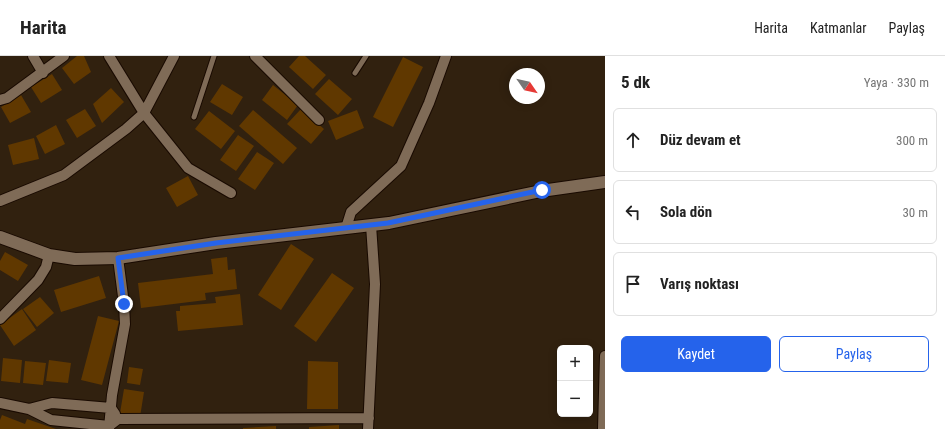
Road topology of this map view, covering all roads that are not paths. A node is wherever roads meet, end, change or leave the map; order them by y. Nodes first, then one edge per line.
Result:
1 (33, 56) edge
2 (64, 56) edge
3 (109, 56) edge
4 (174, 56) edge
5 (214, 56) edge
6 (255, 56) edge
7 (366, 56) edge
8 (446, 56) edge
9 (43, 73) junction
10 (354, 73) dead end
11 (0, 100) edge
12 (144, 113) junction
13 (194, 117) dead end
14 (319, 120) dead end
15 (605, 182) edge
16 (231, 193) dead end
17 (0, 201) edge
18 (371, 225) junction
19 (346, 228) junction
20 (0, 237) edge
21 (49, 255) junction
22 (118, 258) junction
23 (0, 318) edge
24 (605, 356) edge
25 (0, 403) edge
26 (111, 408) junction
27 (28, 409) junction
28 (369, 418) junction
29 (118, 419) junction
30 (604, 426) edge
31 (109, 427) edge
32 (368, 429) edge

1 - 9 street
2 - 9 street
3 - 12 street
4 - 12 street
5 - 13 lane
6 - 14 street
7 - 10 lane
8 - 19 street
9 - 11 street
12 - 16 street
12 - 17 street
15 - 18 street
18 - 19 street
18 - 28 street
19 - 22 street
20 - 21 street
21 - 22 street
21 - 23 street
22 - 26 street
24 - 30 street
25 - 27 street
26 - 27 street
26 - 29 street
26 - 31 street
27 - 31 street
28 - 29 street
28 - 32 street
29 - 31 street

